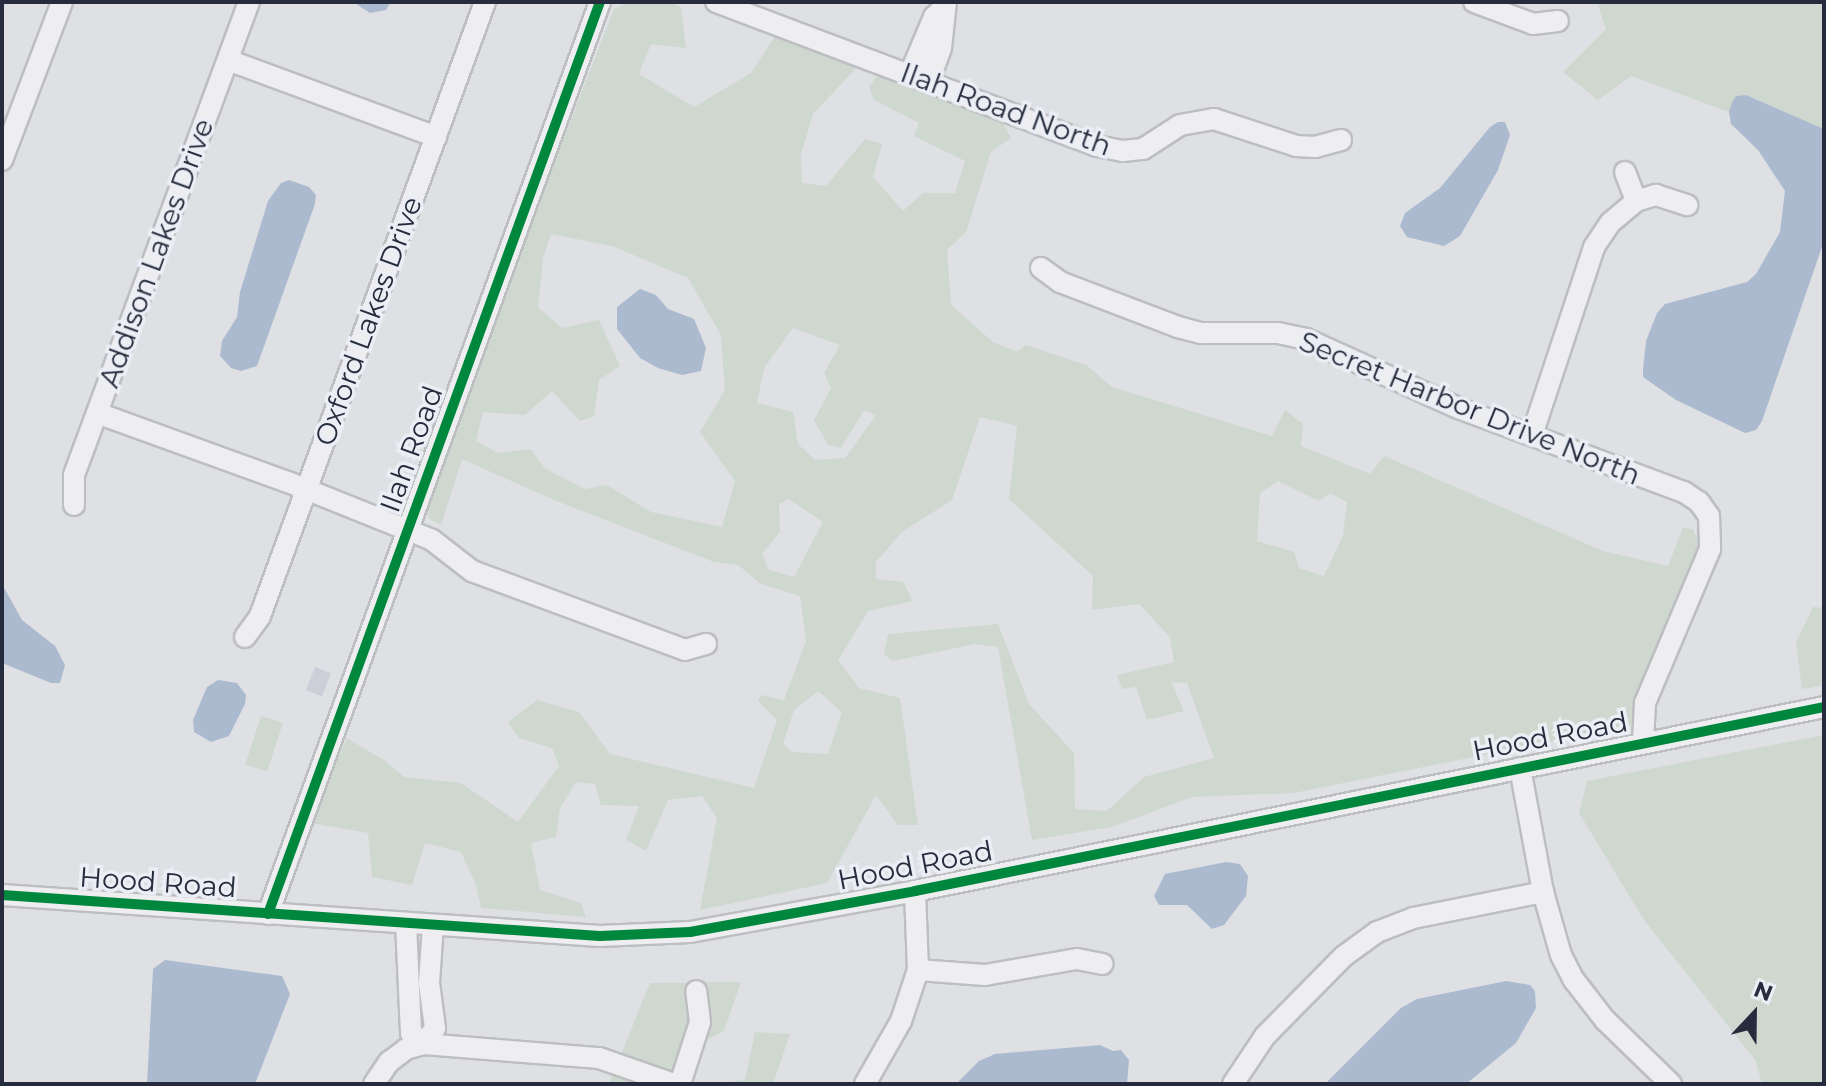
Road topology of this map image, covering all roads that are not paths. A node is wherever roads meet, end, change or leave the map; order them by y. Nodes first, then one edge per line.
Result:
1 (62, 2) edge
2 (249, 2) edge
3 (485, 2) edge
4 (600, 2) edge
5 (716, 2) edge
6 (1474, 2) edge
7 (944, 5) edge
8 (1558, 21) dead end
9 (228, 60) junction
10 (920, 78) junction
11 (436, 137) junction
12 (1341, 140) dead end
13 (2, 160) edge
14 (1625, 172) dead end
15 (1636, 201) junction
16 (1687, 205) dead end
17 (1041, 268) dead end
18 (97, 413) junction
19 (1532, 435) junction
20 (306, 490) junction
21 (74, 505) dead end
22 (407, 530) junction
23 (245, 637) dead end
24 (706, 644) dead end
25 (1824, 707) edge
26 (1643, 742) junction
27 (1520, 768) junction
28 (915, 891) junction
29 (1543, 892) junction
30 (2, 895) edge
31 (268, 914) junction
32 (406, 923) junction
33 (433, 925) junction
34 (1103, 964) dead end
35 (918, 970) junction
36 (406, 982) junction
37 (429, 983) junction
38 (696, 991) dead end
39 (424, 1044) junction
40 (374, 1084) edge
41 (677, 1084) edge
42 (865, 1084) edge
43 (1233, 1084) edge
44 (1671, 1084) edge

1 - 13 street
2 - 9 street, Addison Lakes Drive
3 - 11 street, Oxford Lakes Drive
4 - 22 street, Ilah Road
5 - 10 street, Ilah Road North
6 - 8 street
7 - 10 street
9 - 11 street
9 - 18 street, Addison Lakes Drive
10 - 12 street, Ilah Road North
11 - 20 street, Oxford Lakes Drive
14 - 15 street
15 - 16 street
15 - 19 street
17 - 19 street, Secret Harbor Drive North
18 - 20 street
18 - 21 street, Addison Lakes Drive
19 - 26 street, Secret Harbor Drive North
20 - 22 street
20 - 23 street, Oxford Lakes Drive
22 - 24 street
22 - 31 street, Ilah Road
25 - 26 street, Hood Road
26 - 27 street, Hood Road
27 - 28 street, Hood Road
27 - 29 street
28 - 33 street, Hood Road
28 - 35 street
29 - 43 street
29 - 44 street
30 - 31 street, Hood Road
31 - 32 street, Hood Road
32 - 33 street, Hood Road
32 - 36 street
33 - 37 street
34 - 35 street
35 - 42 street
36 - 37 street
36 - 39 street
37 - 39 street
38 - 41 street
39 - 40 street
39 - 41 street

